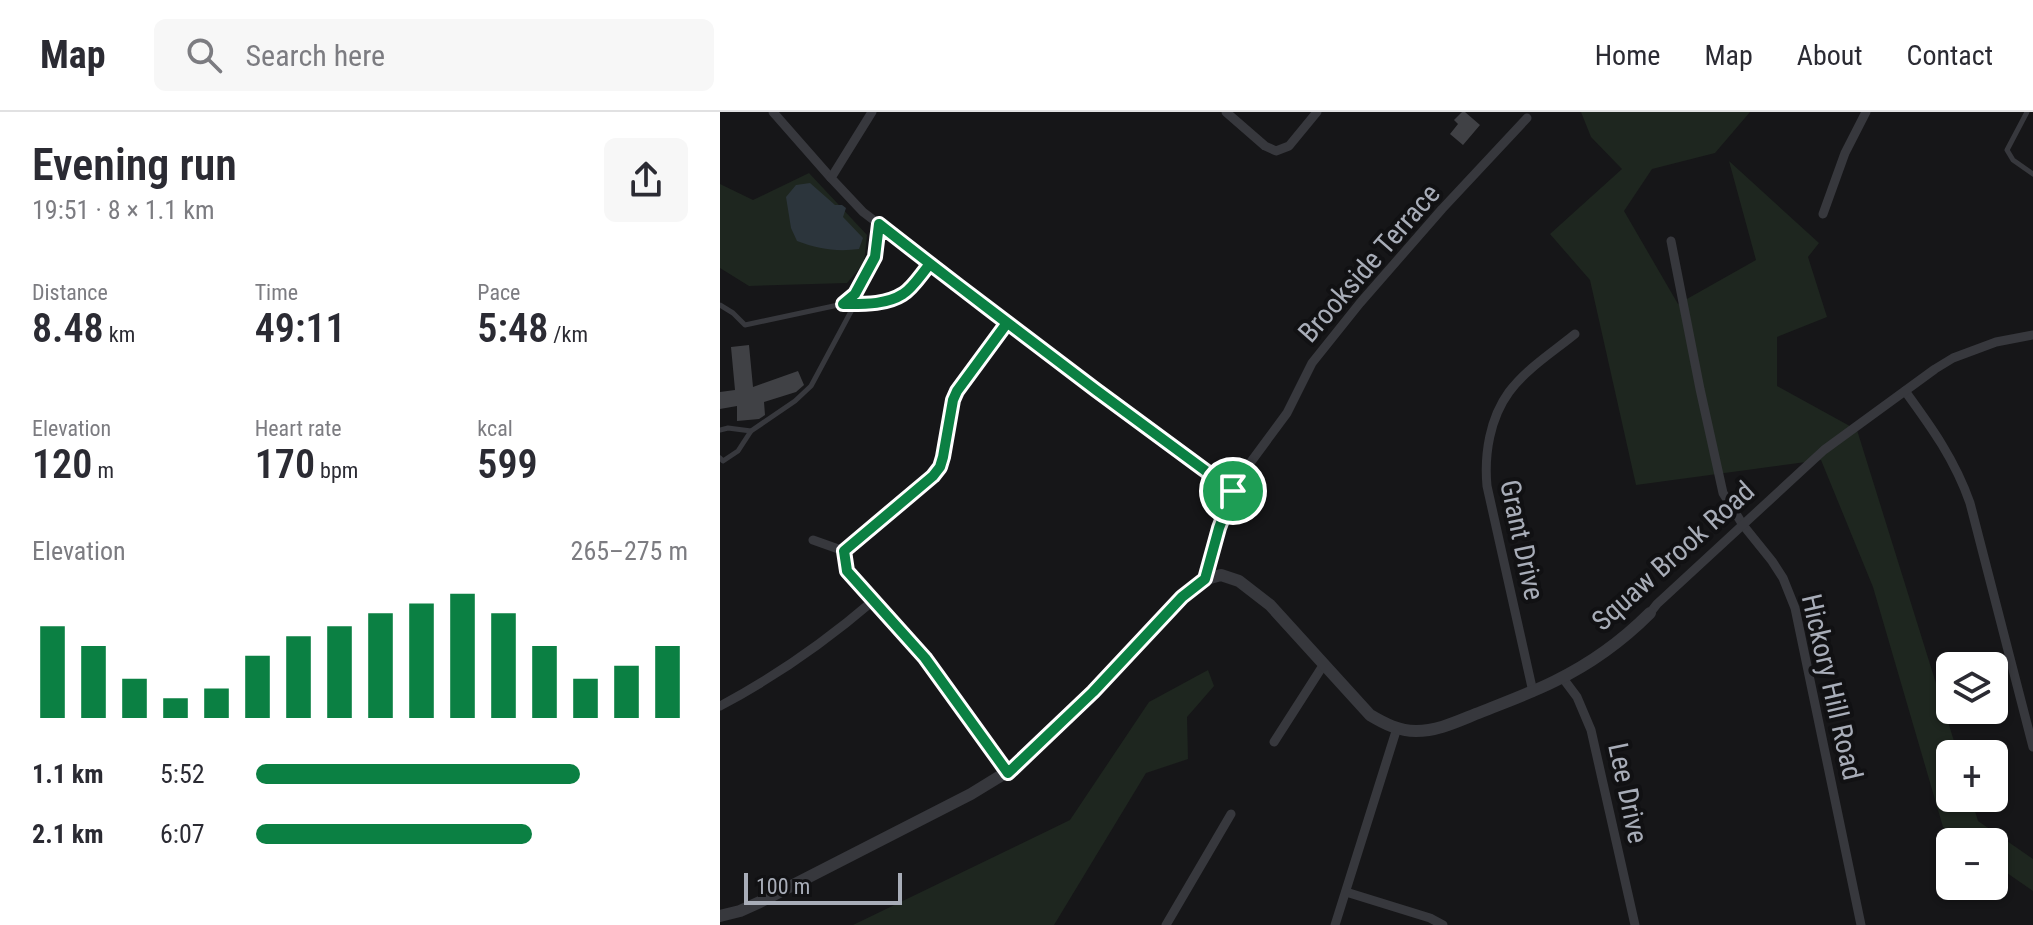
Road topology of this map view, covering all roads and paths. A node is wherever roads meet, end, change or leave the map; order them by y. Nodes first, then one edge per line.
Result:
1 (773, 112) edge
2 (872, 112) edge
3 (1226, 112) edge
4 (1317, 112) edge
5 (1866, 112) edge
6 (2027, 112) edge
7 (1527, 118) dead end
8 (2033, 174) edge
9 (831, 178) junction
10 (1823, 214) dead end
11 (879, 224) junction
12 (1671, 241) dead end
13 (930, 264) junction
14 (843, 304) junction
15 (855, 304) junction
16 (720, 305) edge
17 (1007, 323) junction
18 (1575, 334) dead end
19 (2033, 335) edge
20 (1905, 391) junction
21 (720, 430) edge
22 (751, 431) junction
23 (720, 458) edge
24 (1233, 491) junction
25 (1743, 525) junction
26 (813, 540) dead end
27 (844, 551) junction
28 (1205, 579) junction
29 (874, 600) junction
30 (1650, 613) joint
31 (1324, 664) junction
32 (1562, 677) junction
33 (1533, 692) junction
34 (720, 706) edge
35 (1397, 728) junction
36 (1274, 742) dead end
37 (2033, 747) edge
38 (1008, 773) junction
39 (1231, 814) dead end
40 (1346, 892) junction
41 (720, 916) edge
42 (1166, 925) edge
43 (1335, 925) edge
44 (1443, 925) edge
45 (1635, 925) edge
46 (1861, 925) edge

1 - 9 street
2 - 9 street
3 - 4 street
5 - 10 street
6 - 8 lane
7 - 24 street, Brookside Terrace
9 - 11 street
11 - 13 street
11 - 14 lane
12 - 25 street, Hickory Hill Road
13 - 15 lane
13 - 17 street
14 - 15 lane
14 - 16 lane
15 - 22 lane
17 - 24 street
17 - 27 street
18 - 33 street, Grant Drive
19 - 20 street, Squaw Brook Road
20 - 25 street, Squaw Brook Road
20 - 37 street
21 - 22 lane
22 - 23 lane
24 - 28 street, Brookside Terrace
25 - 30 street, Squaw Brook Road
25 - 46 street, Hickory Hill Road
26 - 27 street
27 - 29 street
28 - 31 street
28 - 38 street
29 - 34 street
29 - 38 street
30 - 32 street, Squaw Brook Road
31 - 35 street
31 - 36 street
32 - 33 street, Squaw Brook Road
32 - 45 street, Lee Drive
33 - 35 street, Squaw Brook Road
35 - 40 street
38 - 41 street
39 - 42 street
40 - 43 street
40 - 44 street

